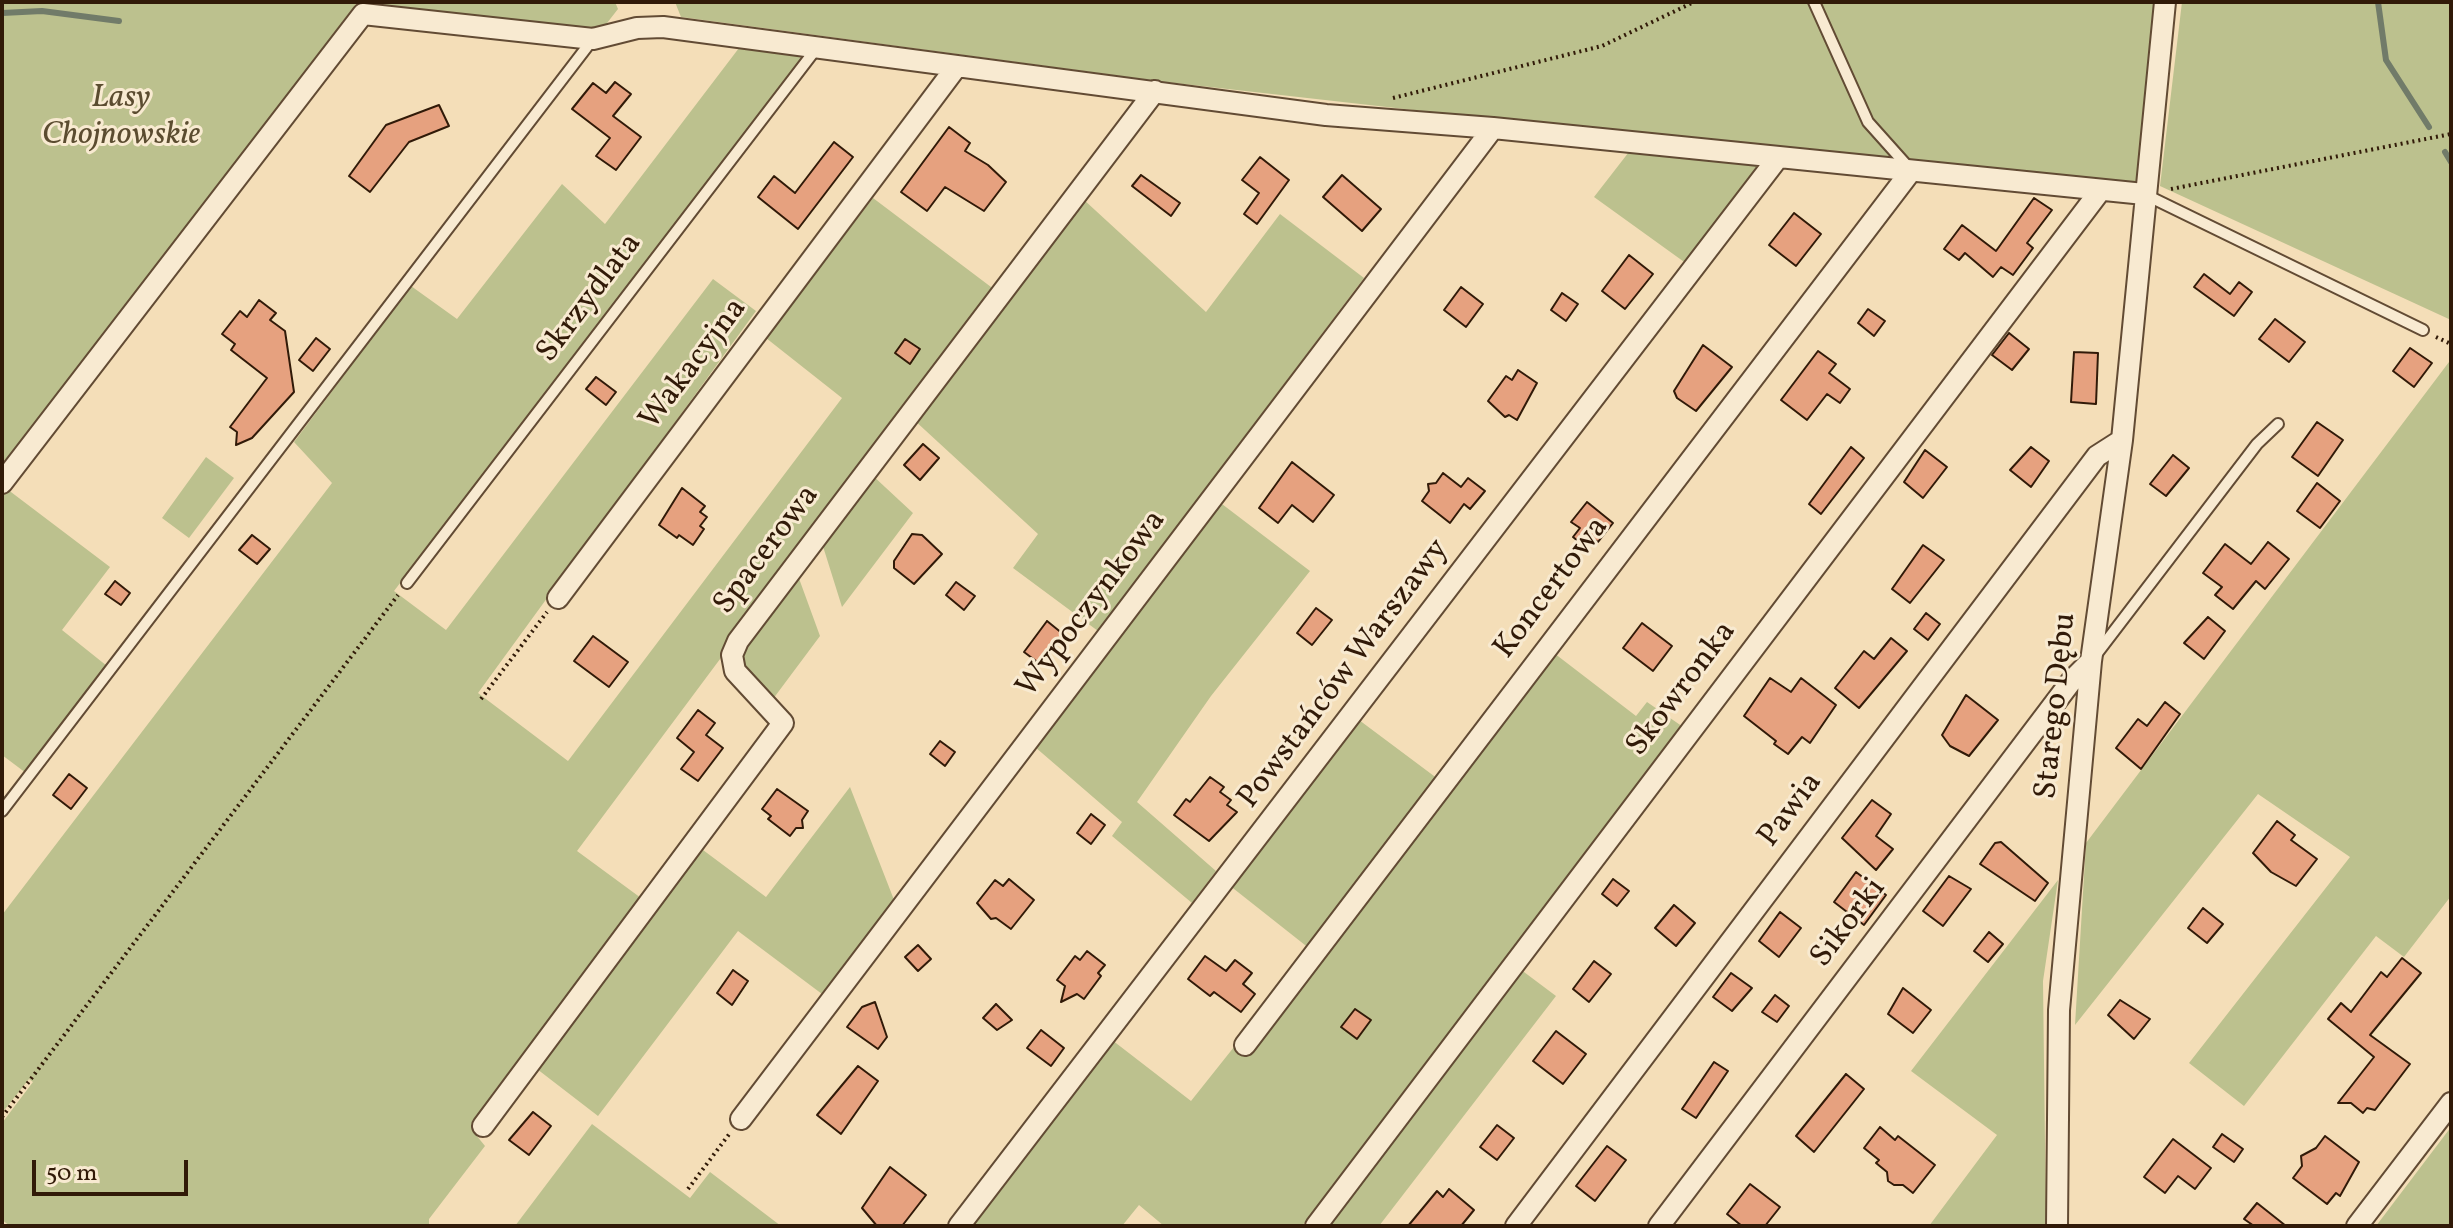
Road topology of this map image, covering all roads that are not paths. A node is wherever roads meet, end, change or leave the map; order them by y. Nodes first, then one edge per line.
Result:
1 (1814, 2) edge
2 (2165, 2) edge
3 (593, 39) junction
4 (817, 47) junction
5 (957, 66) junction
6 (1155, 91) junction
7 (1493, 128) junction
8 (1777, 159) junction
9 (1911, 171) junction
10 (2100, 191) junction
11 (2144, 194) junction
12 (2423, 330) dead end
13 (2278, 424) dead end
14 (2122, 440) junction
15 (2, 483) edge
16 (407, 583) road end
17 (558, 598) road end
18 (2091, 661) junction
19 (2, 811) edge
20 (1245, 1045) dead end
21 (2451, 1103) edge
22 (741, 1119) road end
23 (483, 1126) dead end
24 (959, 1226) edge
25 (1316, 1226) edge
26 (1516, 1226) edge
27 (1659, 1226) edge
28 (2057, 1226) edge
29 (2357, 1226) edge

1 - 9 lane
2 - 11 street, Starego Dębu
3 - 4 street
3 - 15 street
3 - 19 lane
4 - 5 street
4 - 16 lane, Skrzydlata
5 - 6 street
5 - 17 street, Wakacyjna
6 - 7 street
6 - 23 street, Spacerowa
7 - 8 street
7 - 22 street, Wypoczynkowa
8 - 9 street
8 - 24 street, Powstańców Warszawy
9 - 10 street
9 - 20 street, Koncertowa
10 - 11 street
10 - 25 street, Skowronka
11 - 12 lane
11 - 14 street, Starego Dębu
13 - 18 lane
14 - 18 street, Starego Dębu
14 - 26 street, Pawia
18 - 27 street, Sikorki
18 - 28 street, Starego Dębu
21 - 29 street

